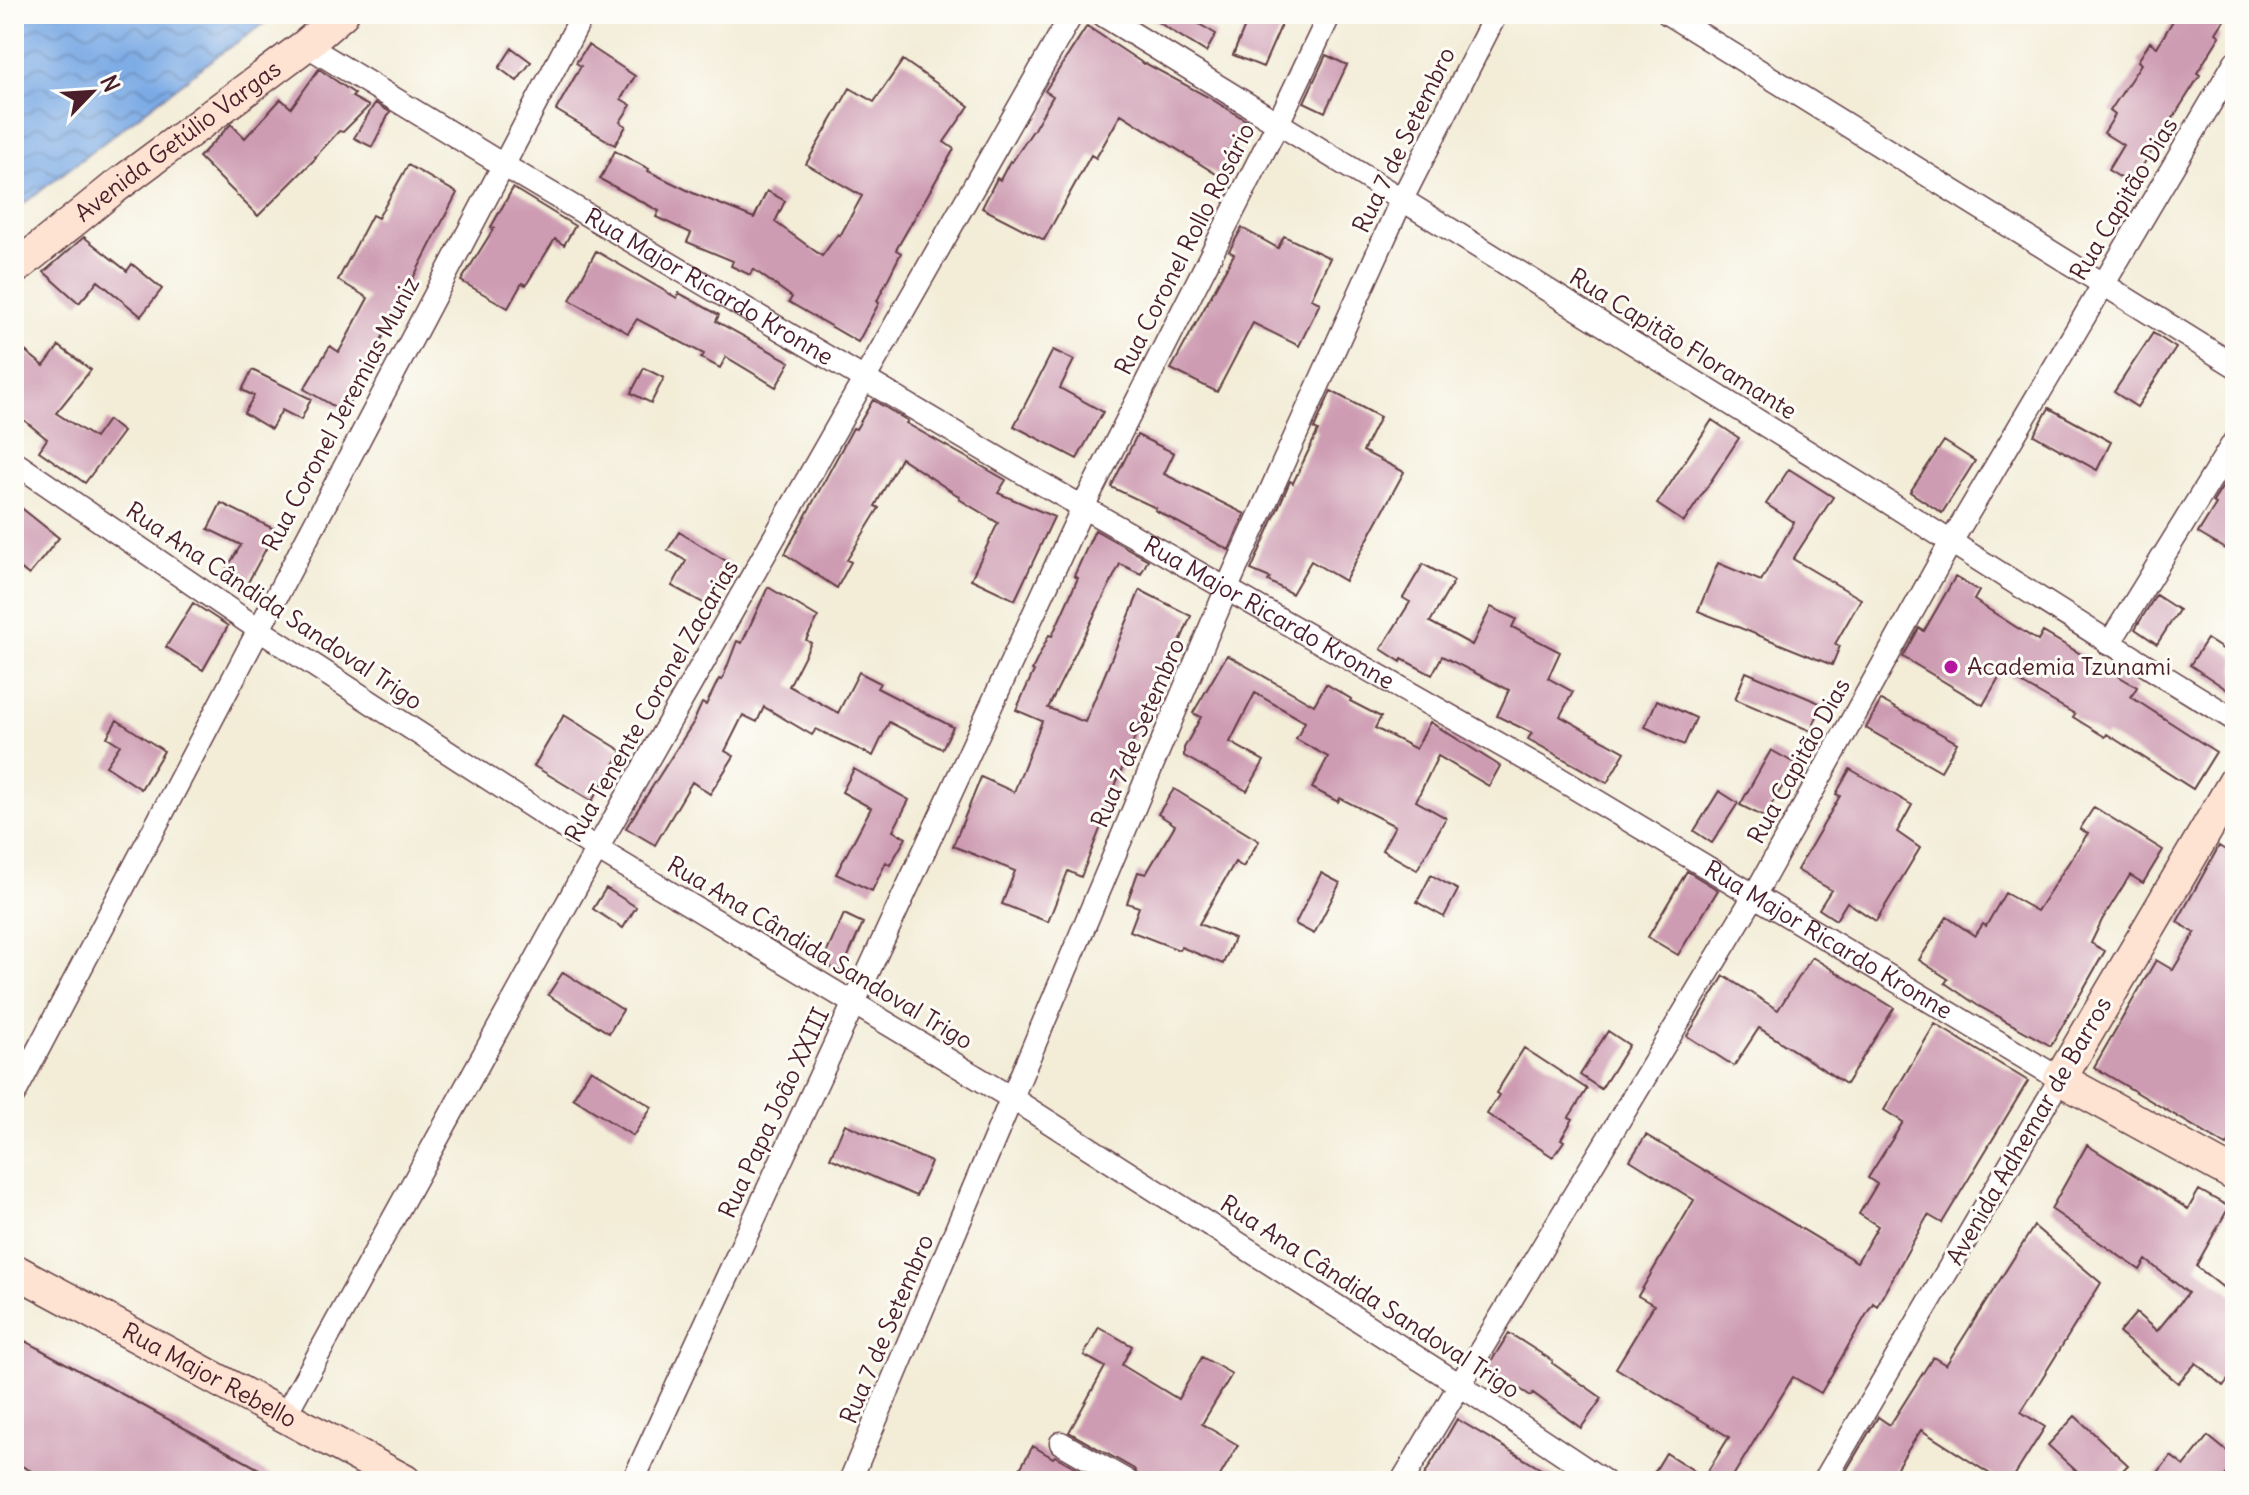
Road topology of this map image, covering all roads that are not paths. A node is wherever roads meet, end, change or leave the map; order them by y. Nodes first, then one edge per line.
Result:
1 (342, 14) edge
2 (583, 14) edge
3 (1072, 14) edge
4 (1101, 14) edge
5 (1330, 14) edge
6 (1496, 14) edge
7 (1668, 14) edge
8 (306, 45) junction
9 (2235, 62) edge
10 (1278, 123) junction
11 (503, 165) junction
12 (1402, 199) junction
13 (14, 269) edge
14 (2104, 283) junction
15 (2235, 366) edge
16 (866, 379) junction
17 (2235, 440) edge
18 (14, 462) edge
19 (1083, 507) junction
20 (1951, 542) junction
21 (1227, 588) junction
22 (258, 629) junction
23 (2109, 644) junction
24 (2235, 720) edge
25 (2235, 781) edge
26 (597, 849) junction
27 (1754, 896) junction
28 (853, 1004) junction
29 (2060, 1079) junction
30 (14, 1095) edge
31 (1013, 1099) junction
32 (2235, 1175) edge
33 (14, 1270) edge
34 (1460, 1385) junction
35 (284, 1417) junction
36 (1061, 1443) dead end
37 (405, 1481) edge
38 (633, 1481) edge
39 (850, 1481) edge
40 (1127, 1481) edge
41 (1402, 1481) edge
42 (1604, 1481) edge
43 (1824, 1481) edge

1 - 8 main road, Avenida Getúlio Vargas
2 - 11 street, Rua Coronel Jeremias Muniz
3 - 16 street, Rua Tenente Coronel Zacarias
4 - 10 street, Rua Capitão Floramante
5 - 10 street, Rua Coronel Rollo Rosário
6 - 12 street, Rua 7 de Setembro
7 - 14 street
8 - 11 street, Rua Major Ricardo Kronne
8 - 13 main road, Avenida Getúlio Vargas
9 - 14 street, Rua Capitão Dias
10 - 12 street, Rua Capitão Floramante
10 - 19 street, Rua Coronel Rollo Rosário
11 - 16 street, Rua Major Ricardo Kronne
11 - 22 street, Rua Coronel Jeremias Muniz
12 - 20 street, Rua Capitão Floramante
12 - 21 street, Rua 7 de Setembro
14 - 15 street
14 - 20 street, Rua Capitão Dias
16 - 19 street, Rua Major Ricardo Kronne
16 - 26 street, Rua Tenente Coronel Zacarias
17 - 23 street
18 - 22 street, Rua Ana Cândida Sandoval Trigo
19 - 21 street, Rua Major Ricardo Kronne
19 - 28 street, Rua Papa João XXIII
20 - 23 street, Rua Capitão Floramante
20 - 27 street, Rua Capitão Dias
21 - 27 street, Rua Major Ricardo Kronne
21 - 31 street, Rua 7 de Setembro
22 - 26 street, Rua Ana Cândida Sandoval Trigo
22 - 30 street, Rua Coronel Jeremias Muniz
23 - 24 street, Rua Capitão Floramante
25 - 29 main road, Avenida Adhemar de Barros
26 - 28 street, Rua Ana Cândida Sandoval Trigo
26 - 35 street, Rua Tenente Coronel Zacarias
27 - 29 street, Rua Major Ricardo Kronne
27 - 34 street, Rua Capitão Dias
28 - 31 street, Rua Ana Cândida Sandoval Trigo
28 - 38 street, Rua Papa João XXIII
29 - 32 main road, Rua Major Ricardo Kronne
29 - 43 street, Avenida Adhemar de Barros
31 - 34 street, Rua Ana Cândida Sandoval Trigo
31 - 39 street, Rua 7 de Setembro
33 - 35 main road, Rua Major Rebello
34 - 41 street, Rua Capitão Dias
34 - 42 street, Rua Ana Cândida Sandoval Trigo
35 - 37 main road, Rua Major Rebello
36 - 40 street

